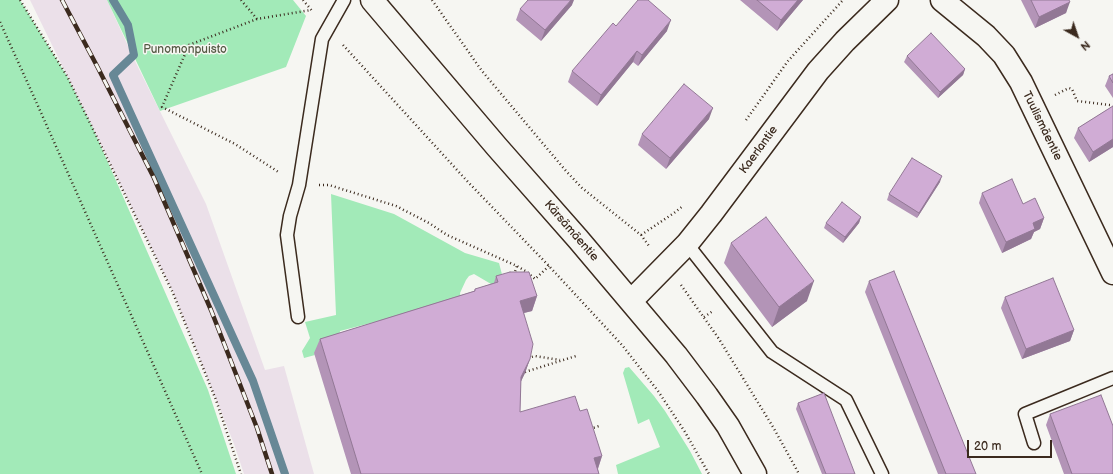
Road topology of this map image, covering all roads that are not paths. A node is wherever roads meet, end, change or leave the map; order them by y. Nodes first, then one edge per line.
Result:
1 (344, 0) edge
2 (372, 0) edge
3 (887, 0) edge
4 (942, 0) edge
5 (687, 244) junction
6 (1113, 273) edge
7 (632, 301) junction
8 (298, 318) dead end
9 (1113, 378) edge
10 (1034, 444) dead end
11 (755, 474) edge
12 (882, 474) edge

1 - 8 lane
2 - 7 street, Kärsämäentie
3 - 5 street, Kaerlantie
4 - 6 street, Tuulismäentie
5 - 7 street, Kaerlantie
5 - 12 lane
7 - 11 street, Kärsämäentie
9 - 10 lane

